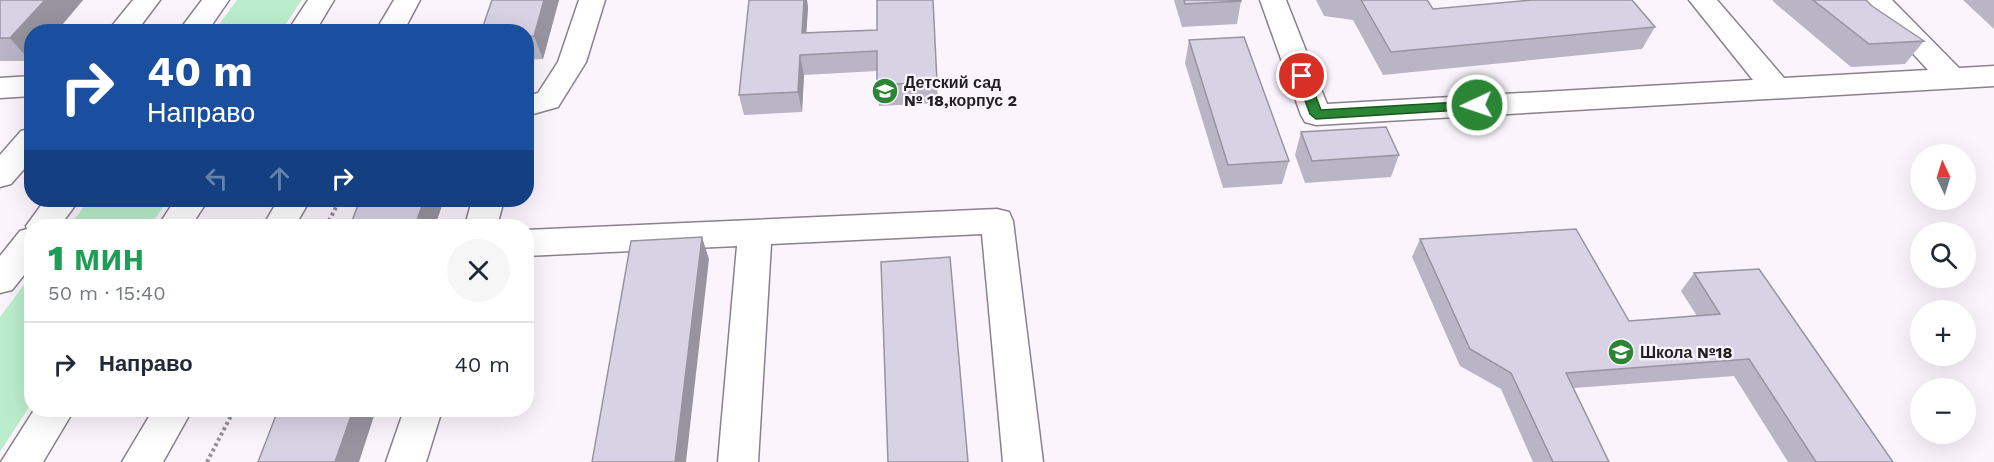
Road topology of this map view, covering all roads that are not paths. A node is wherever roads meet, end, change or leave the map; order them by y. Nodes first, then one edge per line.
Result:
1 (147, 0) edge
2 (216, 0) edge
3 (321, 0) edge
4 (407, 0) edge
5 (592, 0) edge
6 (1273, 0) edge
7 (1702, 0) edge
8 (1877, 0) edge
9 (128, 24) edge
10 (198, 24) edge
11 (306, 24) edge
12 (394, 24) edge
13 (1994, 76) edge
14 (1952, 78) junction
15 (24, 86) edge
16 (0, 88) edge
17 (1776, 88) junction
18 (534, 104) edge
19 (24, 148) edge
20 (0, 176) edge
21 (57, 207) edge
22 (48, 219) edge
23 (755, 232) junction
24 (534, 243) edge
25 (24, 250) edge
26 (0, 280) edge
27 (51, 417) edge
28 (169, 417) edge
29 (421, 417) edge
30 (21, 462) edge
31 (142, 462) edge
32 (406, 462) edge
33 (738, 462) edge
34 (1023, 462) edge

1 - 9 main road
2 - 10 main road
3 - 11 main road
4 - 12 main road
5 - 18 main road
6 - 17 main road
7 - 17 main road
8 - 14 main road
13 - 14 main road
14 - 17 main road
15 - 16 main road
19 - 20 main road
21 - 22 main road
23 - 24 main road
23 - 33 main road
23 - 34 main road
25 - 26 main road
27 - 30 main road
28 - 31 main road
29 - 32 main road

